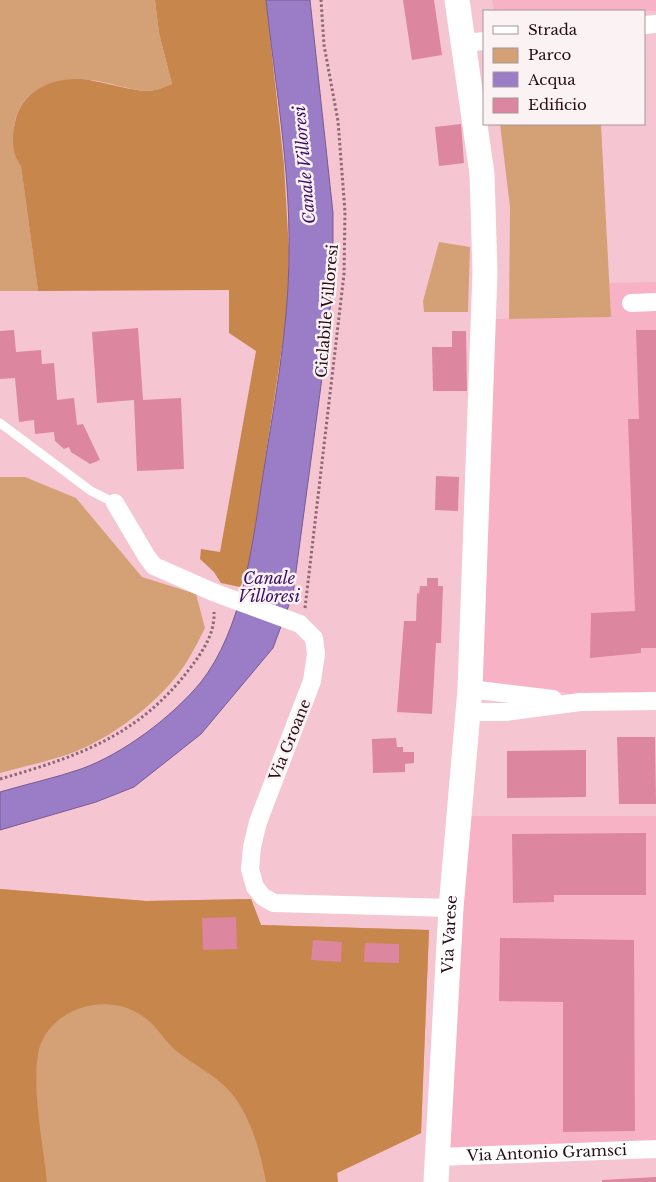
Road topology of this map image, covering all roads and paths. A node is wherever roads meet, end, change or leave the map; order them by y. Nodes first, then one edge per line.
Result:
1 (321, 0) edge
2 (456, 0) edge
3 (474, 42) edge
4 (656, 302) edge
5 (631, 303) dead end
6 (0, 424) edge
7 (116, 503) joint
8 (219, 594) junction
9 (296, 623) junction
10 (469, 700) junction
11 (656, 701) edge
12 (0, 779) edge
13 (451, 908) junction
14 (656, 1149) edge
15 (438, 1157) junction
16 (436, 1182) edge

1 - 9 path, Ciclabile Villoresi
2 - 3 street, Via Varese
3 - 10 street, Via Varese
4 - 5 street
6 - 7 lane
7 - 8 street
8 - 9 street
8 - 12 path
9 - 13 street, Via Groane
10 - 11 street
10 - 13 street, Via Varese
13 - 15 street, Via Varese
14 - 15 street, Via Antonio Gramsci
15 - 16 street, Via Varese

